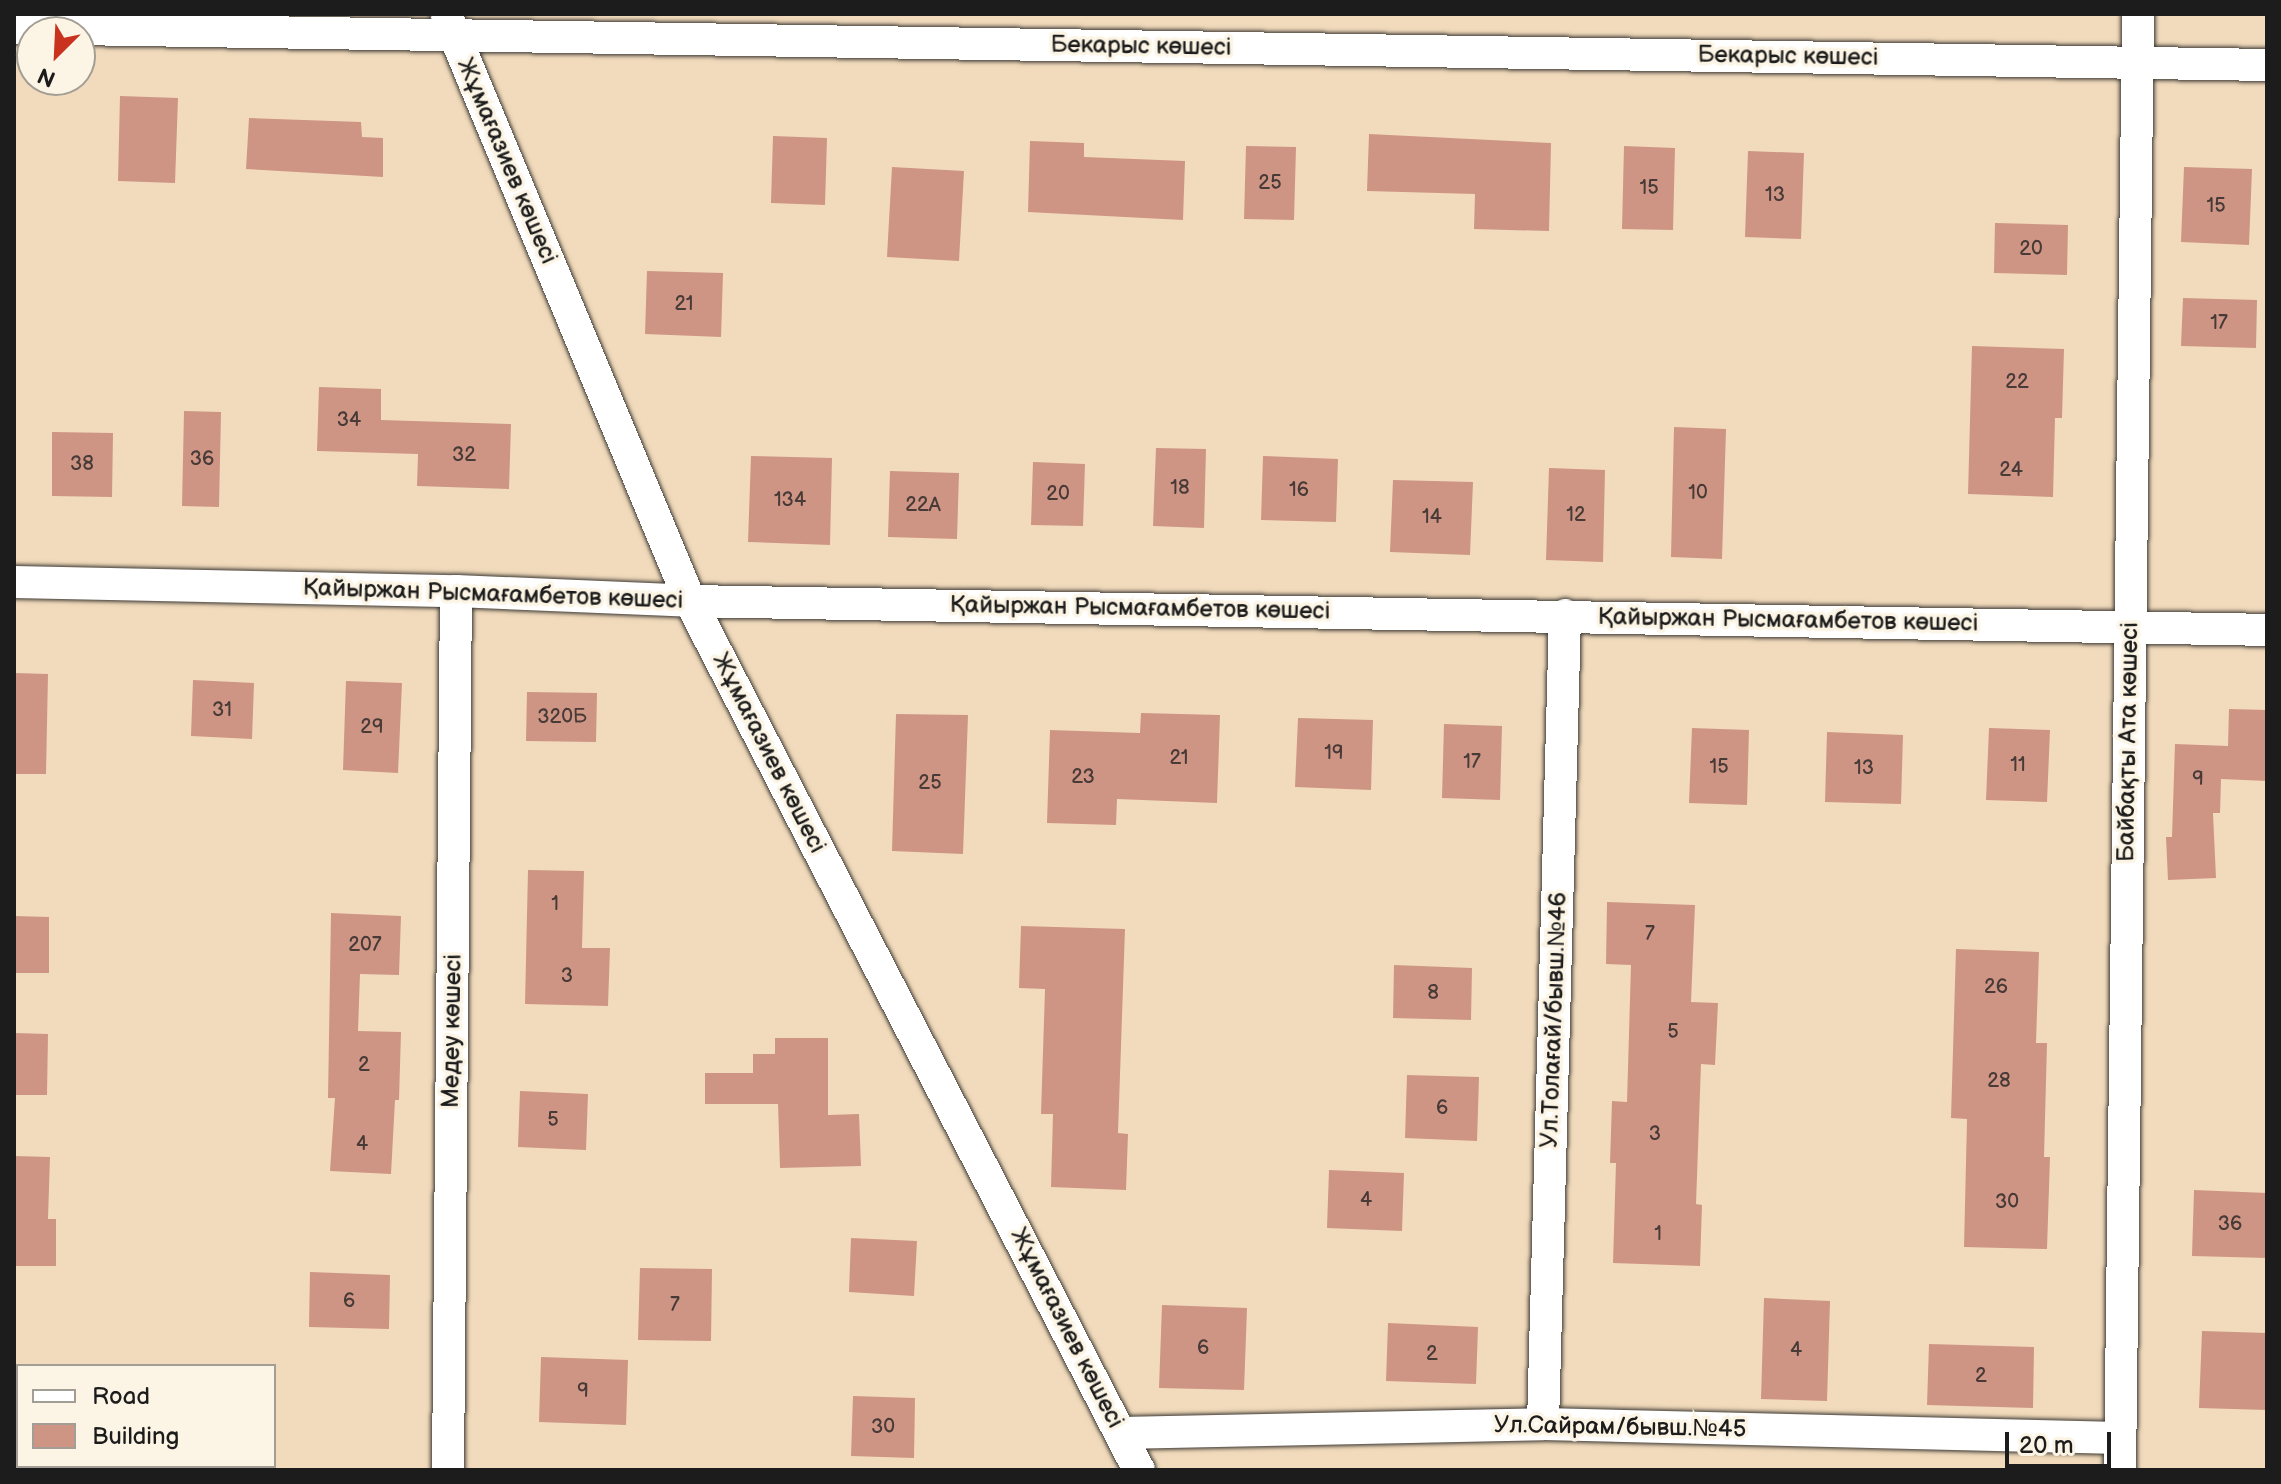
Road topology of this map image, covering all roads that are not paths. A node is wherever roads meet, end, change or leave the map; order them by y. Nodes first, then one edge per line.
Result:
1 (2138, 14) edge
2 (450, 24) edge
3 (14, 28) edge
4 (2136, 62) junction
5 (2267, 65) edge
6 (14, 582) edge
7 (456, 591) junction
8 (690, 601) junction
9 (1565, 615) junction
10 (2130, 627) junction
11 (2267, 630) edge
12 (1543, 1424) junction
13 (1120, 1433) junction
14 (2120, 1438) junction
15 (448, 1470) edge
16 (1139, 1470) edge
17 (2120, 1470) edge

1 - 4 street, Байбақты Ата көшесі
2 - 3 street, Бекарыс көшесі
2 - 4 street, Бекарыс көшесі
2 - 8 street, Жұмағазиев көшесі
4 - 5 street, Бекарыс көшесі
4 - 10 street, Байбақты Ата көшесі
6 - 7 street, Қайыржан Рысмағамбетов көшесі
7 - 8 street, Қайыржан Рысмағамбетов көшесі
7 - 15 street, Медеу көшесі
8 - 9 street, Қайыржан Рысмағамбетов көшесі
8 - 13 street, Жұмағазиев көшесі
9 - 10 street, Қайыржан Рысмағамбетов көшесі
9 - 12 street, Ул.Толағай/бывш.№46
10 - 11 street, Қайыржан Рысмағамбетов көшесі
10 - 14 street, Байбақты Ата көшесі
12 - 13 street, Ул.Сайрам/бывш.№45
12 - 14 street, Ул.Сайрам/бывш.№45
13 - 16 street, Жұмағазиев көшесі
14 - 17 street, Байбақты Ата көшесі

